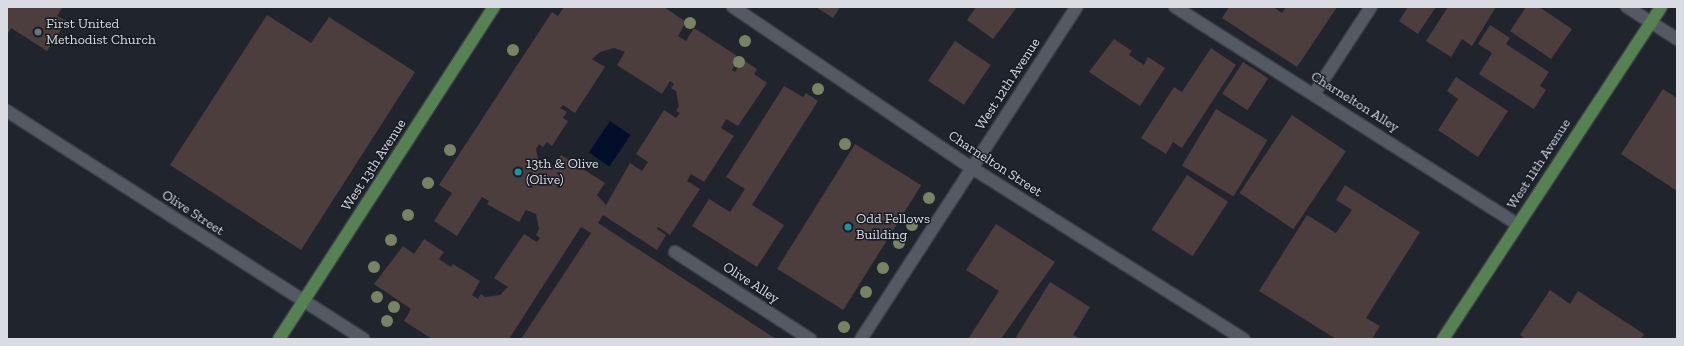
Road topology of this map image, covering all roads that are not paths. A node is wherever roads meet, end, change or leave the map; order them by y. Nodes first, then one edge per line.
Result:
1 (494, 7) edge
2 (733, 7) edge
3 (1077, 7) edge
4 (1175, 7) edge
5 (1371, 7) edge
6 (1627, 7) edge
7 (1661, 7) edge
8 (1651, 22) junction
9 (1677, 39) edge
10 (1314, 94) junction
11 (7, 111) edge
12 (972, 168) junction
13 (1517, 224) junction
14 (675, 252) dead end
15 (304, 301) junction
16 (279, 339) edge
17 (363, 339) edge
18 (810, 339) edge
19 (861, 339) edge
20 (1244, 339) edge
21 (1443, 339) edge

1 - 15 main road, West 13th Avenue
2 - 12 street, Charnelton Street
3 - 12 street, West 12th Avenue
4 - 10 street, Charnelton Alley
5 - 10 street
6 - 8 street
7 - 8 main road, West 11th Avenue
8 - 9 street
8 - 13 main road, West 11th Avenue
10 - 13 street, Charnelton Alley
11 - 15 street, Olive Street
12 - 19 street, West 12th Avenue
12 - 20 street, Charnelton Street
13 - 21 main road, West 11th Avenue
14 - 18 street, Olive Alley
15 - 16 main road, West 13th Avenue
15 - 17 street, Olive Street

